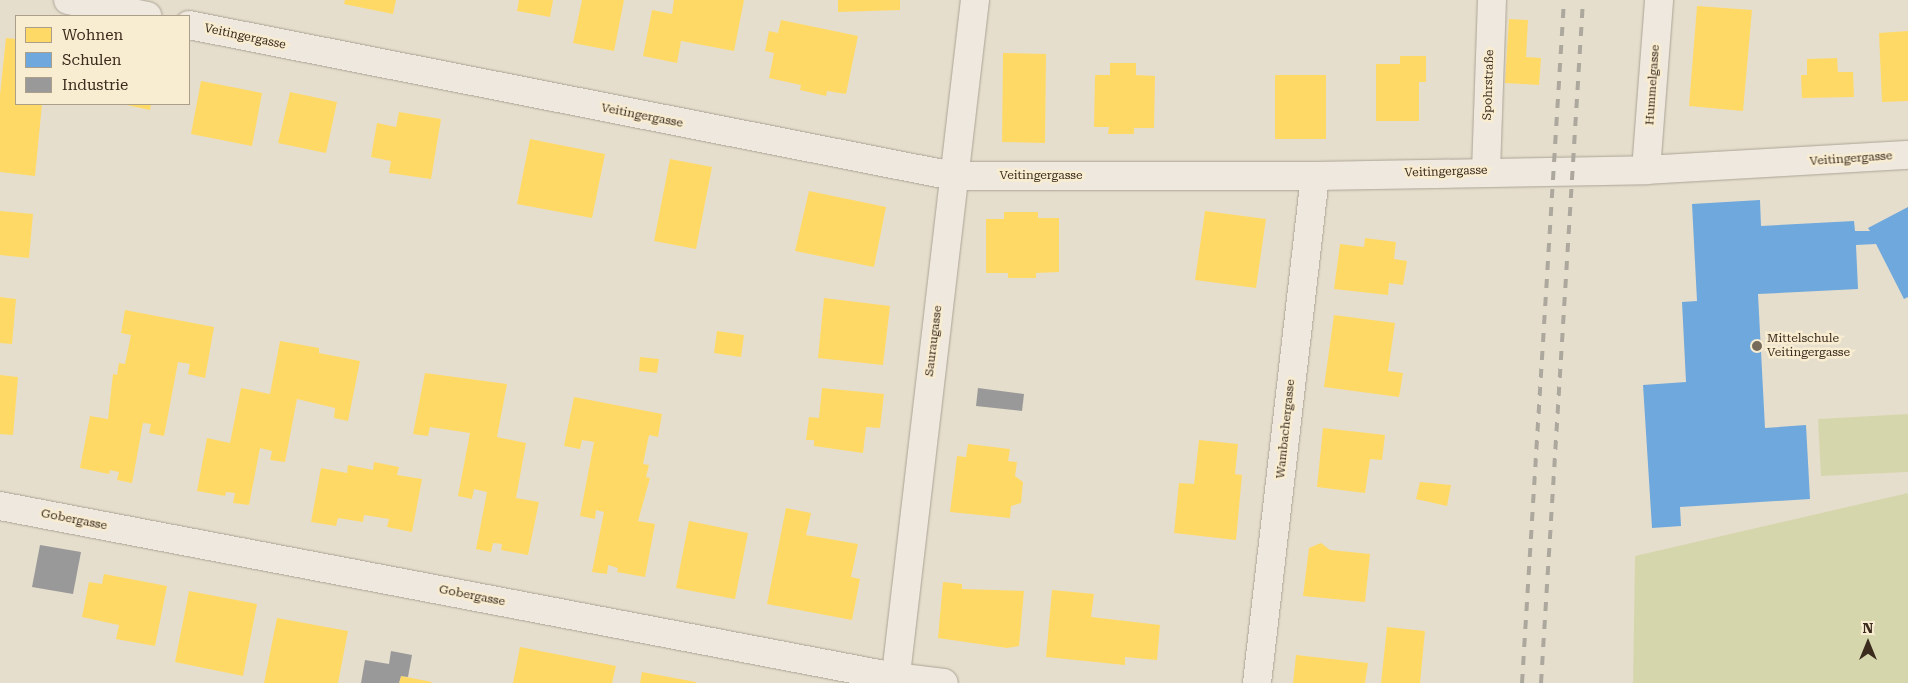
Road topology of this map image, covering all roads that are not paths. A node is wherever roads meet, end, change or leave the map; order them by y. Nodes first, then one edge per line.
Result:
1 (68, 0) edge
2 (975, 0) edge
3 (1492, 0) edge
4 (1659, 0) edge
5 (142, 15) edge
6 (190, 25) edge
7 (1908, 155) edge
8 (1646, 170) junction
9 (1486, 171) junction
10 (953, 176) junction
11 (1315, 176) junction
12 (0, 506) edge
13 (895, 680) edge
14 (944, 683) edge
15 (1257, 683) edge

1 - 5 street
2 - 10 street, Sauraugasse
3 - 9 street, Spohrstraße
4 - 8 street, Hummelgasse
6 - 10 street, Veitingergasse
7 - 8 street, Veitingergasse
8 - 9 street, Veitingergasse
9 - 11 street, Veitingergasse
10 - 11 street, Veitingergasse
10 - 13 street, Sauraugasse
11 - 15 street, Wambachergasse
12 - 13 street, Gobergasse
13 - 14 street, Gobergasse

